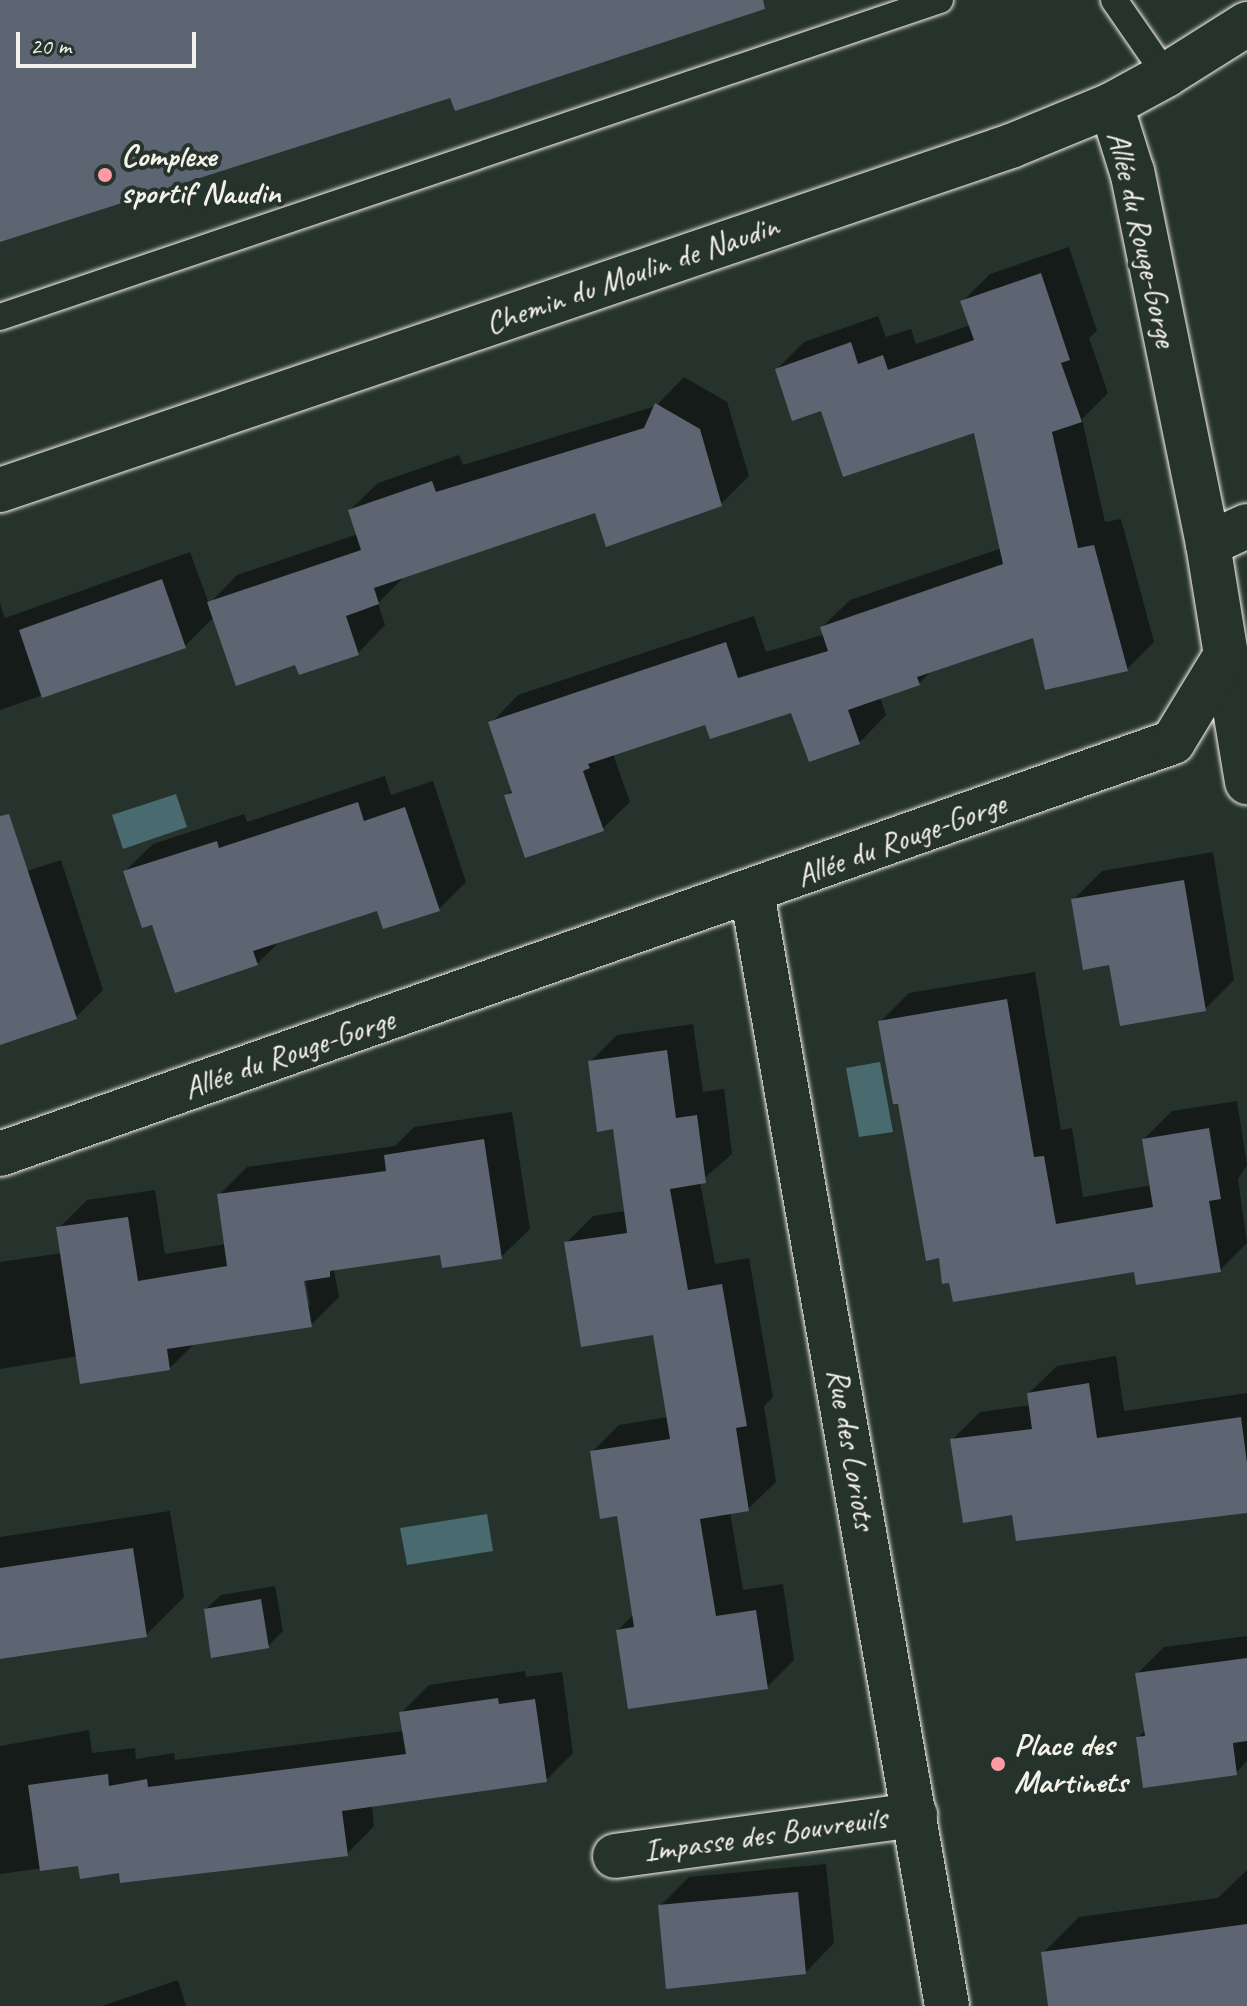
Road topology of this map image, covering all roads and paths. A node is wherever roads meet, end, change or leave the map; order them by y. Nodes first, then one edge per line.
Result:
1 (940, 0) edge
2 (1114, 0) edge
3 (1247, 24) edge
4 (1166, 75) junction
5 (1111, 105) junction
6 (0, 317) edge
7 (0, 490) edge
8 (1247, 526) edge
9 (1208, 544) junction
10 (1226, 655) junction
11 (1247, 782) edge
12 (752, 893) junction
13 (0, 1154) edge
14 (915, 1815) junction
15 (615, 1856) dead end
16 (947, 2006) edge

1 - 6 lane
2 - 4 lane
3 - 4 street, Chemin du Moulin de Naudin
4 - 5 street, Chemin du Moulin de Naudin
5 - 7 street, Chemin du Moulin de Naudin
5 - 9 street, Allée du Rouge-Gorge
8 - 9 street
9 - 10 street, Allée du Rouge-Gorge
10 - 11 street
10 - 12 street, Allée du Rouge-Gorge
12 - 13 street, Allée du Rouge-Gorge
12 - 14 street, Rue des Loriots
14 - 15 street, Impasse des Bouvreuils
14 - 16 street, Rue des Loriots

